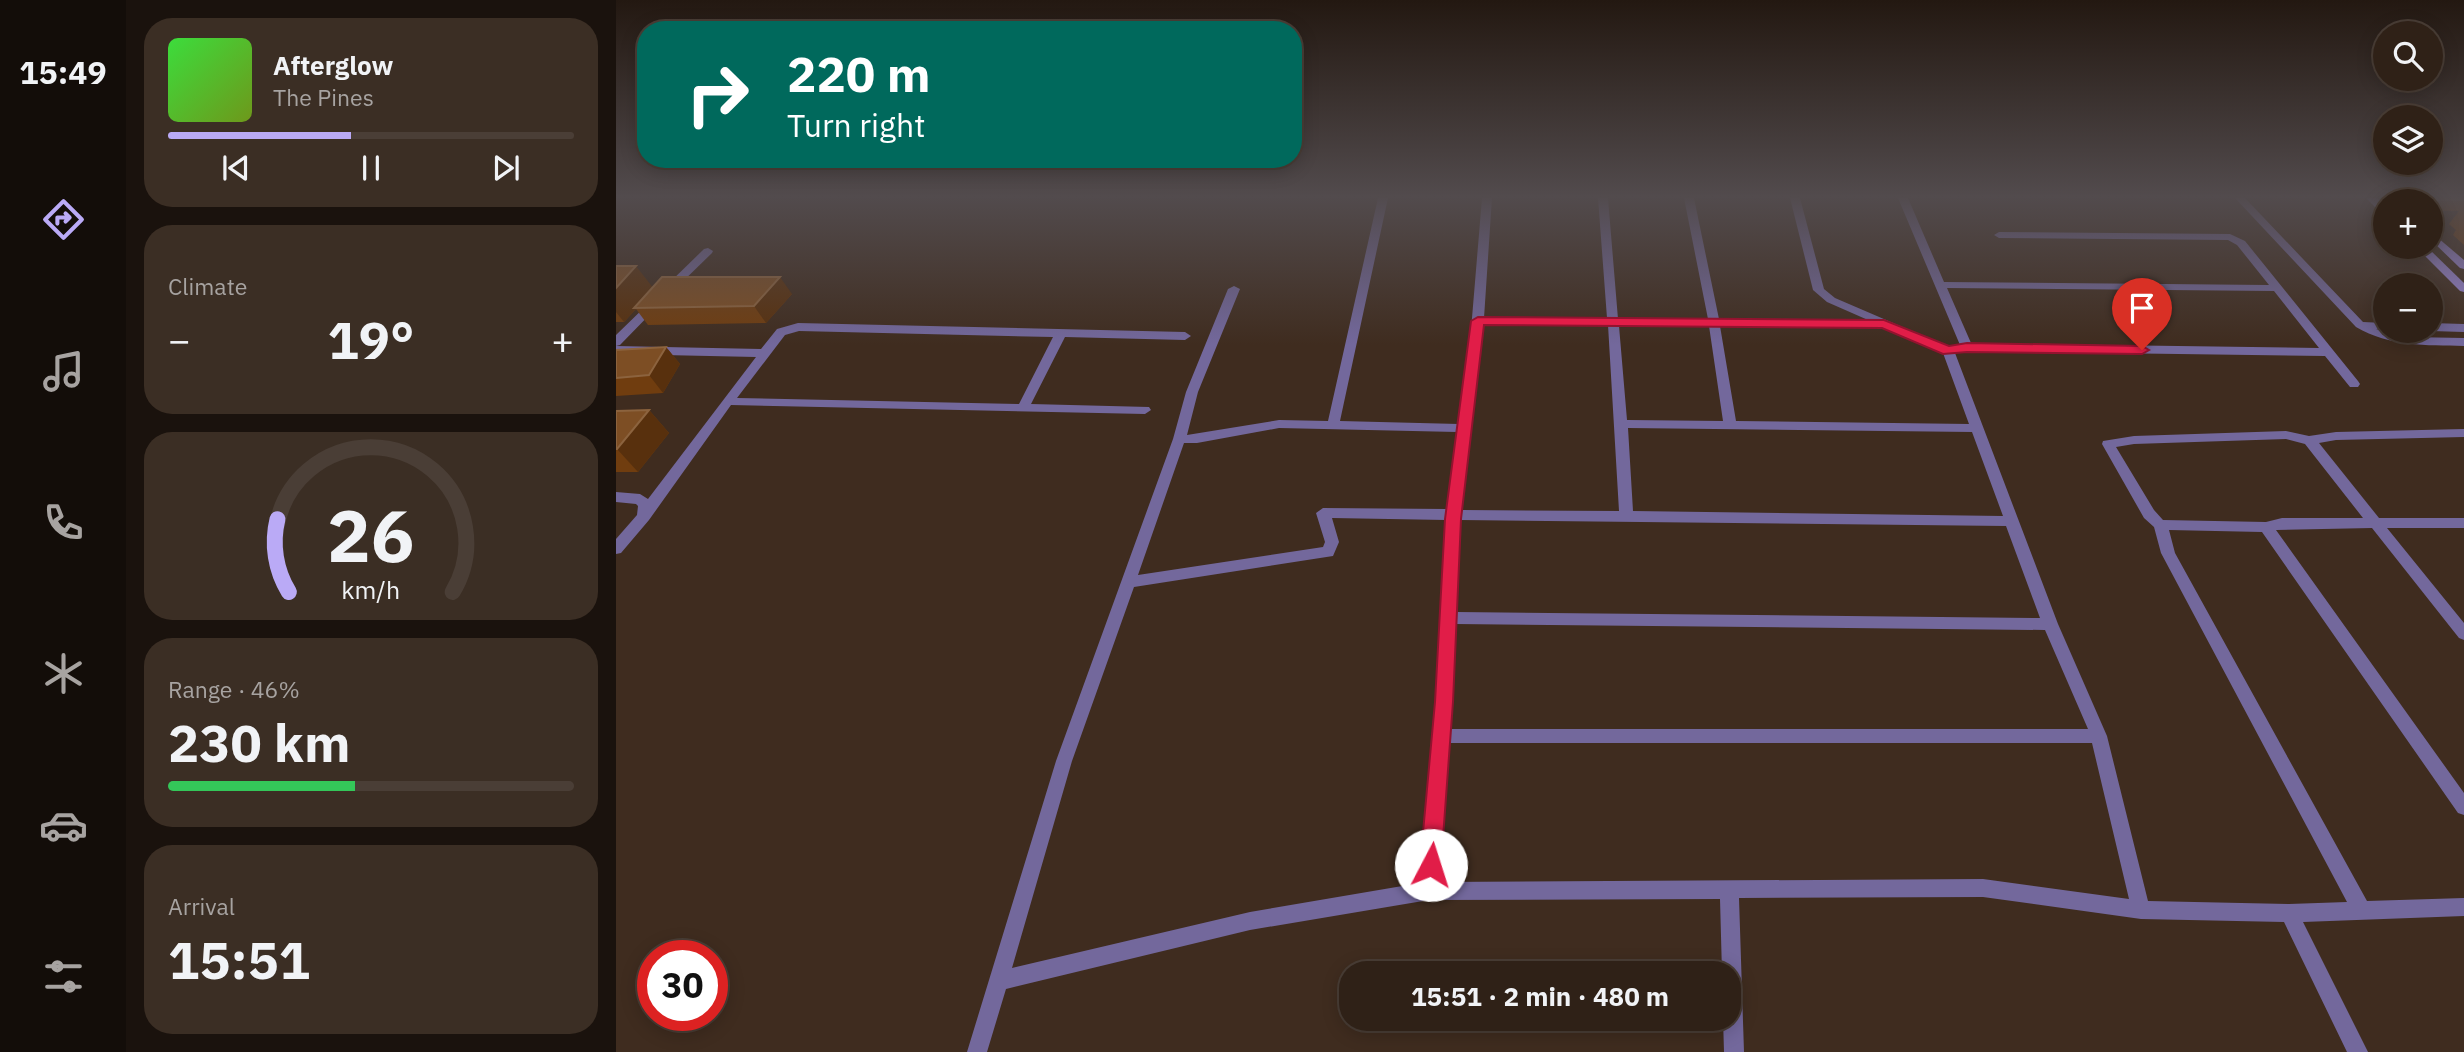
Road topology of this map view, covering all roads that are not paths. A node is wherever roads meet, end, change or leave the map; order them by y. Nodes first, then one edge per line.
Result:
1 (1372, 247) edge
2 (1483, 247) edge
3 (1606, 247) edge
4 (1699, 247) edge
5 (1808, 247) edge
6 (1925, 247) edge
7 (2244, 247) edge
8 (2286, 247) edge
9 (2444, 247) edge
10 (708, 251) dead end
11 (2433, 259) edge
12 (2464, 266) edge
13 (1942, 285) junction
14 (2276, 288) junction
15 (1234, 289) dead end
16 (2464, 289) edge
17 (1478, 321) junction
18 (1611, 323) junction
19 (1714, 323) junction
20 (1884, 324) junction
21 (2360, 325) junction
22 (2373, 326) edge
23 (2443, 327) edge
24 (2464, 328) edge
25 (1061, 334) junction
26 (1185, 336) dead end
27 (616, 342) edge
28 (2464, 342) edge
29 (1967, 347) junction
30 (616, 350) edge
31 (1948, 351) junction
32 (2329, 352) junction
33 (765, 353) junction
34 (2354, 384) dead end
35 (731, 396) junction
36 (1023, 408) junction
37 (1145, 410) dead end
38 (1623, 424) junction
39 (1333, 425) junction
40 (1730, 426) junction
41 (1464, 428) junction
42 (1977, 428) junction
43 (2464, 433) edge
44 (1179, 439) junction
45 (2309, 440) junction
46 (616, 497) edge
47 (644, 514) junction
48 (1453, 516) junction
49 (1626, 516) junction
50 (2011, 521) junction
51 (2375, 523) junction
52 (2464, 523) edge
53 (2160, 525) junction
54 (2266, 527) junction
55 (616, 549) edge
56 (1128, 582) junction
57 (1448, 618) junction
58 (2050, 624) junction
59 (2464, 634) edge
60 (1441, 736) junction
61 (2099, 736) junction
62 (2464, 807) edge
63 (1729, 890) junction
64 (1429, 891) junction
65 (2463, 908) edge
66 (2141, 910) junction
67 (2362, 910) junction
68 (2289, 913) junction
69 (997, 981) junction
70 (977, 1052) edge
71 (1734, 1052) edge
72 (2358, 1052) edge

1 - 39 street
2 - 17 street
3 - 18 street
4 - 19 street
5 - 20 street
6 - 13 street
7 - 14 street
8 - 21 street
9 - 12 main road
10 - 27 street
11 - 16 main road
13 - 14 street
13 - 29 street
14 - 32 street
15 - 44 street
17 - 18 street
17 - 41 street
18 - 19 street
18 - 38 street
19 - 20 street
19 - 40 street
20 - 31 street
21 - 22 street
21 - 28 street
23 - 24 street
25 - 26 street
25 - 33 street
25 - 36 street
29 - 31 street
29 - 32 street
30 - 33 street
31 - 42 street
32 - 34 street
33 - 35 street
35 - 36 street
35 - 47 street
36 - 37 street
38 - 40 street
38 - 49 street
39 - 41 street
39 - 44 street
40 - 42 street
41 - 48 street
42 - 50 street
43 - 45 street
44 - 56 street
45 - 51 street
45 - 53 street
46 - 47 street
47 - 55 street
48 - 49 street
48 - 56 street
48 - 57 street
49 - 50 street
50 - 58 street
51 - 52 street
51 - 54 street
51 - 59 street
53 - 54 street
53 - 67 street
54 - 62 street
56 - 69 street
57 - 58 street
57 - 60 street
58 - 61 street
60 - 61 street
60 - 64 street
61 - 66 street
63 - 64 street
63 - 66 street
63 - 71 street
64 - 69 street
65 - 67 street
66 - 68 street
67 - 68 street
68 - 72 street
69 - 70 street

